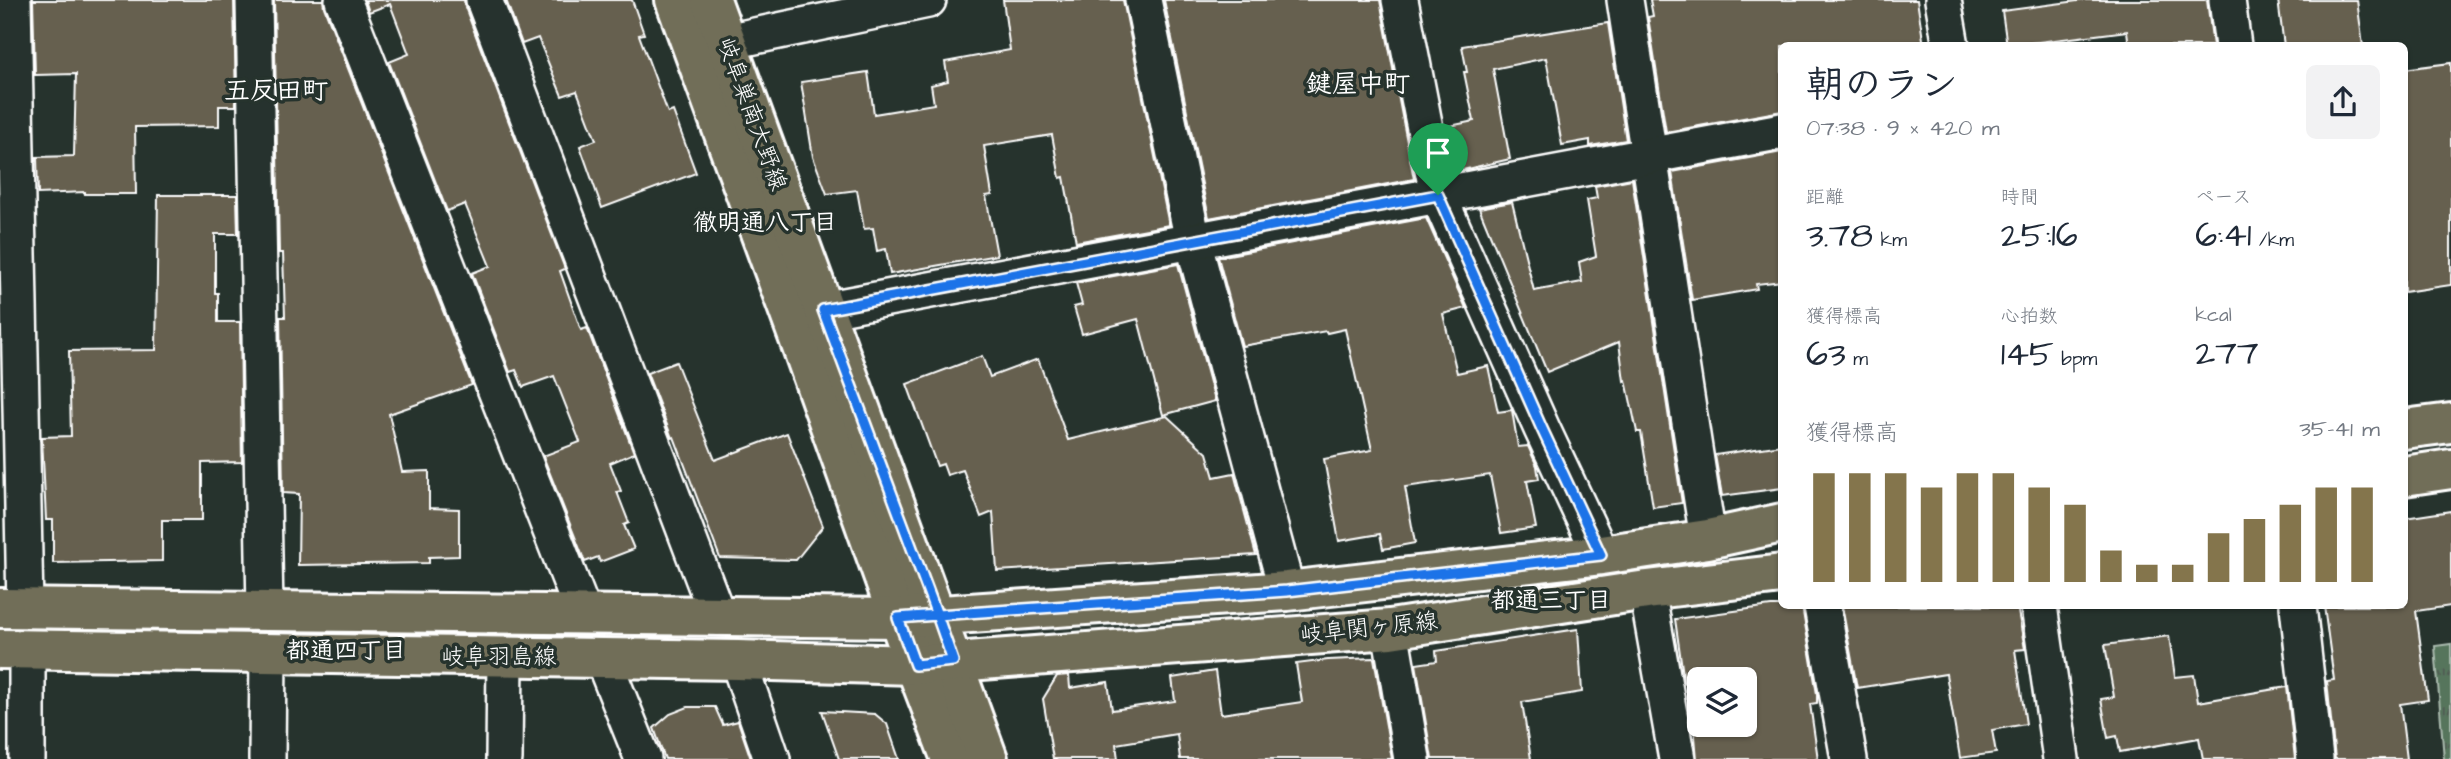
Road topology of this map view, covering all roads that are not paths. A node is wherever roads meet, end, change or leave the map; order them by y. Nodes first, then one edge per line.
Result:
1 (13, 0) edge
2 (254, 0) edge
3 (343, 0) edge
4 (484, 0) edge
5 (675, 0) edge
6 (711, 0) edge
7 (928, 0) edge
8 (1143, 0) edge
9 (1400, 0) edge
10 (1625, 0) edge
11 (1943, 0) edge
12 (2227, 0) edge
13 (726, 42) junction
14 (1950, 42) edge
15 (2232, 42) edge
16 (1778, 132) edge
17 (1649, 155) junction
18 (1438, 195) junction
19 (1193, 241) junction
20 (823, 310) junction
21 (2451, 423) edge
22 (2408, 428) edge
23 (2451, 469) edge
24 (2408, 475) edge
25 (1778, 524) edge
26 (1708, 539) junction
27 (1601, 555) junction
28 (1778, 574) edge
29 (1647, 590) junction
30 (1287, 591) junction
31 (13, 608) edge
32 (1823, 609) edge
33 (2039, 609) edge
34 (2298, 609) edge
35 (265, 611) junction
36 (584, 615) junction
37 (937, 615) junction
38 (718, 617) junction
39 (898, 618) junction
40 (1390, 629) junction
41 (14, 649) edge
42 (268, 653) junction
43 (505, 657) junction
44 (602, 657) junction
45 (738, 660) junction
46 (953, 661) junction
47 (915, 665) junction
48 (27, 759) edge
49 (267, 759) edge
50 (504, 759) edge
51 (643, 759) edge
52 (772, 759) edge
53 (951, 759) edge
54 (988, 759) edge
55 (1412, 759) edge
56 (1677, 759) edge
57 (1849, 759) edge
58 (2061, 759) edge
59 (2315, 759) edge

1 - 31 street
2 - 35 street
3 - 36 street
4 - 38 street
5 - 39 main road, 岐阜巣南大野線
6 - 13 main road, 岐阜巣南大野線
7 - 13 street
8 - 19 street
9 - 18 street
10 - 17 street
11 - 14 street
12 - 15 street
13 - 20 main road, 岐阜巣南大野線
16 - 17 street
17 - 18 street
17 - 26 street
18 - 19 street
18 - 27 street
19 - 20 street
19 - 30 street
20 - 37 main road, 岐阜巣南大野線
21 - 22 main road
23 - 24 main road
25 - 26 main road, 岐阜関ヶ原線
26 - 27 main road, 岐阜関ヶ原線
27 - 30 main road, 岐阜関ヶ原線
28 - 29 main road, 岐阜関ヶ原線
29 - 40 main road, 岐阜関ヶ原線
29 - 56 street
30 - 37 main road, 岐阜関ヶ原線
31 - 35 main road, 岐阜羽島線
32 - 57 street
33 - 58 street
34 - 59 street
35 - 36 main road, 岐阜羽島線
36 - 38 main road, 岐阜羽島線
37 - 39 main road, 岐阜関ヶ原線
37 - 46 main road, 岐阜巣南大野線
38 - 39 main road, 岐阜羽島線
39 - 47 main road
40 - 46 main road, 岐阜関ヶ原線
40 - 55 street
41 - 42 main road, 岐阜羽島線
41 - 48 street
42 - 43 main road, 岐阜羽島線
42 - 49 street
43 - 44 main road, 岐阜羽島線
43 - 50 street
44 - 45 main road, 岐阜羽島線
44 - 51 street
45 - 47 main road, 岐阜羽島線
45 - 52 street
46 - 47 main road, 岐阜関ヶ原線
46 - 54 main road
47 - 53 main road

